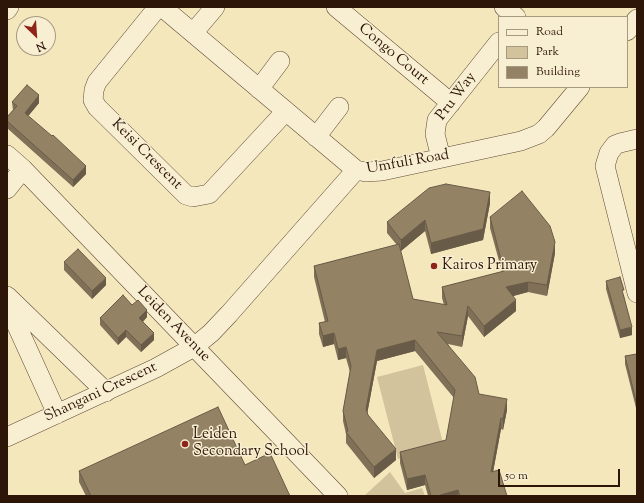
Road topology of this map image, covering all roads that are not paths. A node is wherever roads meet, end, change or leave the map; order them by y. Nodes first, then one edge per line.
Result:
1 (9, 7) edge
2 (158, 7) edge
3 (162, 7) edge
4 (214, 7) edge
5 (336, 7) edge
6 (504, 7) edge
7 (527, 7) edge
8 (7, 10) edge
9 (517, 16) edge
10 (519, 16) edge
11 (637, 19) edge
12 (628, 30) edge
13 (193, 33) junction
14 (498, 43) edge
15 (280, 61) dead end
16 (579, 88) edge
17 (259, 89) junction
18 (451, 103) junction
19 (339, 107) dead end
20 (286, 112) junction
21 (316, 137) junction
22 (637, 139) edge
23 (7, 155) edge
24 (441, 158) junction
25 (23, 169) junction
26 (356, 170) junction
27 (7, 189) edge
28 (630, 238) edge
29 (637, 293) edge
30 (7, 296) edge
31 (7, 304) edge
32 (194, 347) junction
33 (106, 392) junction
34 (57, 414) junction
35 (7, 437) edge
36 (338, 496) edge

1 - 8 street
2 - 20 street, Keisi Crescent
3 - 13 street
4 - 13 street
5 - 18 street, Congo Court
6 - 9 street
7 - 10 street
11 - 12 street
13 - 17 street
14 - 18 street, Pru Way
15 - 17 street
16 - 24 street, Umfuli Road
17 - 20 street
18 - 24 street, Pru Way
19 - 21 street
20 - 21 street
21 - 26 street
22 - 28 street
23 - 25 street, Leiden Avenue
24 - 26 street, Umfuli Road
25 - 27 street
25 - 32 street, Leiden Avenue
26 - 32 street, Umfuli Road
28 - 29 street
30 - 33 street
31 - 34 street
32 - 33 street, Shangani Crescent
32 - 36 street, Leiden Avenue
33 - 34 street, Shangani Crescent
34 - 35 street, Shangani Crescent

